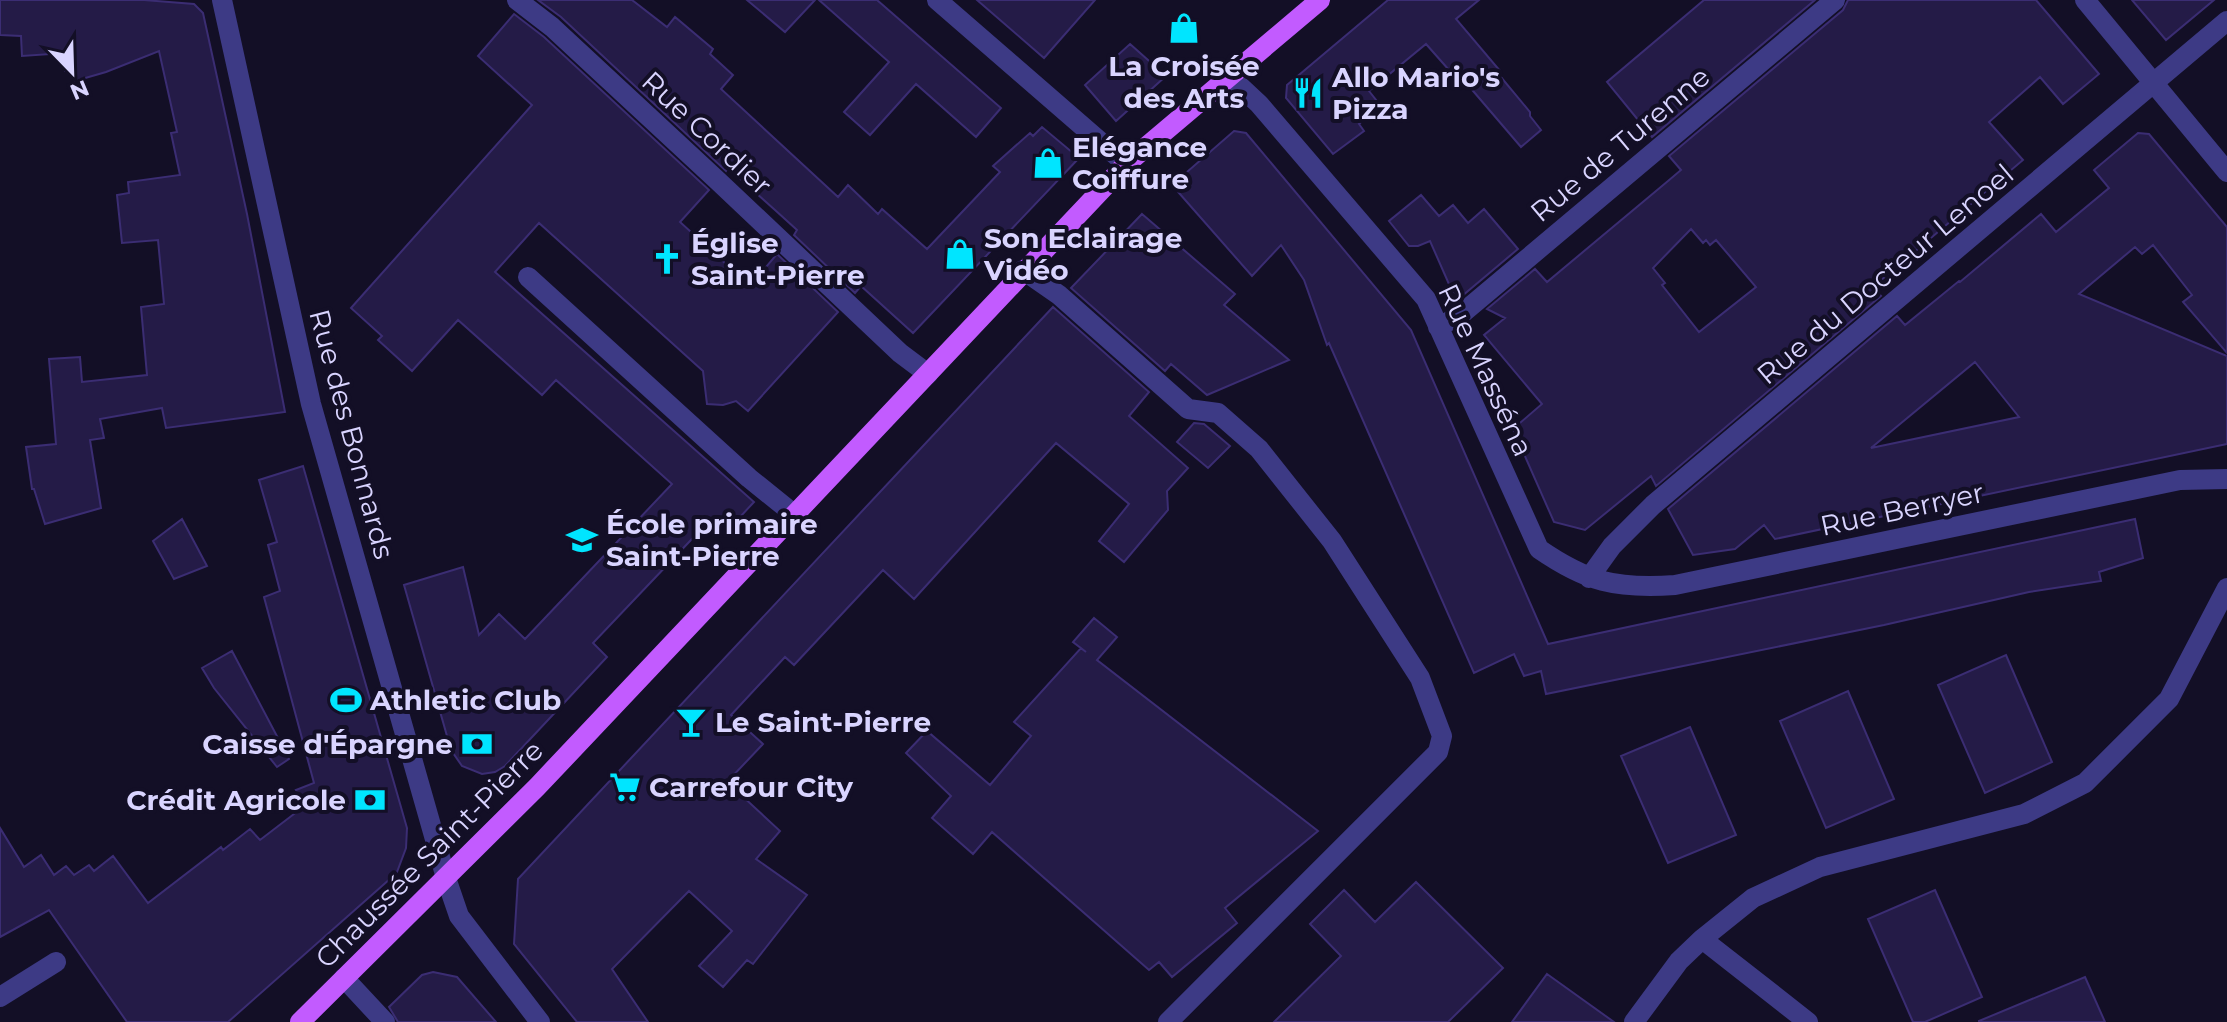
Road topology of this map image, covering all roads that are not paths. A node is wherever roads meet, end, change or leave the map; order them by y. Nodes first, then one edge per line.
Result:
1 (222, 0) edge
2 (937, 0) edge
3 (1320, 0) edge
4 (1835, 0) edge
5 (2085, 0) edge
6 (519, 3) edge
7 (2227, 21) edge
8 (1229, 76) junction
9 (2153, 84) junction
10 (1126, 164) junction
11 (2227, 172) edge
12 (1023, 270) junction
13 (528, 277) dead end
14 (1438, 327) junction
15 (928, 374) junction
16 (2227, 479) edge
17 (795, 515) junction
18 (1589, 578) junction
19 (2227, 588) edge
20 (446, 878) junction
21 (1702, 939) junction
22 (56, 962) dead end
23 (344, 978) junction
24 (0, 997) edge
25 (300, 1022) edge
26 (385, 1022) edge
27 (540, 1022) edge
28 (1168, 1022) edge
29 (1634, 1022) edge
30 (1808, 1022) edge

1 - 20 street, Rue des Bonnards
2 - 10 street
3 - 8 main road, Chaussée Saint-Pierre
4 - 14 street, Rue de Turenne
5 - 9 street
6 - 15 street, Rue Cordier
7 - 9 street, Rue du Docteur Lenoel
8 - 10 main road, Chaussée Saint-Pierre
8 - 14 street, Rue Masséna
9 - 11 street
9 - 18 street, Rue du Docteur Lenoel
10 - 12 main road, Chaussée Saint-Pierre
12 - 15 main road, Chaussée Saint-Pierre
12 - 28 street
13 - 17 street
14 - 18 street, Rue Masséna
15 - 17 main road, Chaussée Saint-Pierre
16 - 18 street, Rue Berryer
17 - 20 main road, Chaussée Saint-Pierre
19 - 21 street
20 - 23 main road, Chaussée Saint-Pierre
20 - 27 street, Rue des Bonnards
21 - 29 street
21 - 30 street
22 - 24 street
23 - 25 main road, Chaussée Saint-Pierre
23 - 26 street

